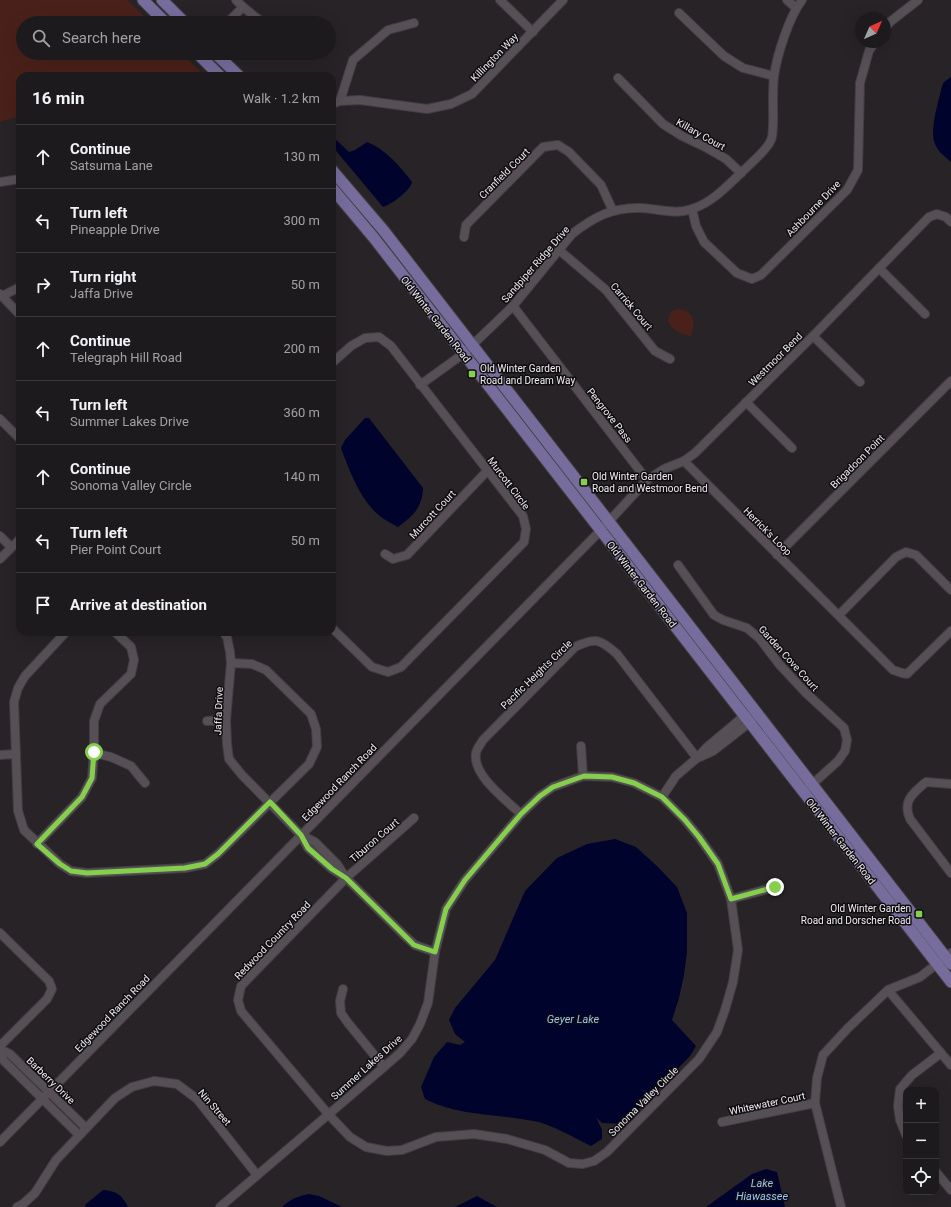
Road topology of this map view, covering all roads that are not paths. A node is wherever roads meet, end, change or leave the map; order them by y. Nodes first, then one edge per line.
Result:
1 (143, 0) edge
2 (162, 0) edge
3 (236, 0) edge
4 (500, 0) edge
5 (563, 0) edge
6 (787, 0) edge
7 (802, 0) edge
8 (918, 0) edge
9 (243, 7) junction
10 (796, 8) junction
11 (679, 13) dead end
12 (159, 16) edge
13 (178, 16) edge
14 (234, 16) edge
15 (254, 16) edge
16 (891, 21) edge
17 (414, 23) dead end
18 (533, 32) junction
19 (871, 48) edge
20 (204, 60) edge
21 (222, 60) edge
22 (216, 72) edge
23 (235, 72) edge
24 (774, 76) junction
25 (618, 78) dead end
26 (340, 101) junction
27 (336, 102) edge
28 (741, 174) junction
29 (336, 175) edge
30 (16, 180) edge
31 (0, 182) edge
32 (336, 193) edge
33 (692, 209) junction
34 (613, 211) junction
35 (951, 222) edge
36 (464, 237) dead end
37 (559, 250) junction
38 (879, 268) junction
39 (16, 289) edge
40 (1, 295) edge
41 (513, 306) junction
42 (16, 311) edge
43 (925, 314) dead end
44 (813, 336) junction
45 (472, 346) junction
46 (463, 354) junction
47 (336, 359) edge
48 (670, 359) dead end
49 (951, 381) edge
50 (860, 382) dead end
51 (420, 385) junction
52 (746, 402) junction
53 (0, 419) edge
54 (16, 435) edge
55 (792, 448) dead end
56 (684, 461) junction
57 (488, 470) junction
58 (647, 480) junction
59 (609, 521) junction
60 (600, 530) junction
61 (0, 536) edge
62 (16, 543) edge
63 (11, 548) junction
64 (385, 554) dead end
65 (777, 555) junction
66 (0, 559) edge
67 (678, 565) dead end
68 (951, 590) edge
69 (839, 615) junction
70 (951, 631) edge
71 (336, 632) edge
72 (62, 636) edge
73 (119, 636) edge
74 (226, 636) edge
75 (231, 663) junction
76 (750, 718) junction
77 (226, 720) junction
78 (207, 721) dead end
79 (581, 746) dead end
80 (94, 752) junction
81 (16, 754) junction
82 (0, 756) edge
83 (697, 758) junction
84 (584, 776) junction
85 (145, 783) dead end
86 (951, 784) edge
87 (812, 785) junction
88 (803, 792) junction
89 (662, 797) junction
90 (270, 802) junction
91 (521, 814) junction
92 (414, 818) dead end
93 (301, 835) junction
94 (37, 844) junction
95 (951, 873) edge
96 (346, 878) junction
97 (775, 887) dead end
98 (731, 899) junction
99 (0, 933) edge
100 (435, 952) junction
101 (946, 959) edge
102 (951, 982) edge
103 (343, 989) dead end
104 (888, 990) junction
105 (0, 1046) edge
106 (0, 1049) edge
107 (0, 1053) edge
108 (941, 1053) junction
109 (951, 1065) edge
110 (384, 1067) junction
111 (49, 1092) junction
112 (43, 1099) junction
113 (815, 1103) junction
114 (329, 1115) junction
115 (722, 1122) dead end
116 (86, 1128) junction
117 (903, 1128) edge
118 (79, 1135) junction
119 (0, 1142) edge
120 (257, 1175) junction
121 (939, 1176) edge
122 (951, 1190) edge
123 (17, 1207) edge
124 (220, 1207) edge
125 (841, 1207) edge

1 - 12 main road
2 - 13 main road
3 - 9 street
4 - 18 street
5 - 18 street, Killington Way
6 - 10 street
7 - 10 street, Sandpiper Ridge Drive
8 - 16 street
9 - 14 street
9 - 15 street
10 - 24 street, Sandpiper Ridge Drive
11 - 24 street
17 - 26 street
18 - 26 street, Killington Way
19 - 33 street, Ashbourne Drive
20 - 22 main road
21 - 23 main road
24 - 28 street, Sandpiper Ridge Drive
25 - 28 street, Killary Court
26 - 27 street, Killington Way
28 - 33 street, Sandpiper Ridge Drive
29 - 45 main road, Old Winter Garden Road
30 - 31 street
32 - 46 main road, Old Winter Garden Road
33 - 34 street, Sandpiper Ridge Drive
34 - 36 street, Cranfield Court
34 - 37 street, Sandpiper Ridge Drive
35 - 38 street, Westmoor Bend
37 - 41 street, Sandpiper Ridge Drive
37 - 48 street, Carrick Court
38 - 43 street
38 - 44 street, Westmoor Bend
39 - 40 street
40 - 42 street
41 - 45 street, Sandpiper Ridge Drive
41 - 58 street, Pengrove Pass
44 - 50 street
44 - 52 street, Westmoor Bend
45 - 46 street, Sandpiper Ridge Drive
45 - 59 main road, Old Winter Garden Road
46 - 51 street, Sandpiper Ridge Drive
46 - 60 main road, Old Winter Garden Road
47 - 51 street, Murcott Circle
49 - 65 street, Brigadoon Point
51 - 57 street, Murcott Circle
52 - 55 street
52 - 56 street, Westmoor Bend
53 - 54 street
56 - 58 street, Westmoor Bend
56 - 65 street, Herrick's Loop
57 - 64 street, Murcott Court
57 - 71 street, Murcott Circle
58 - 59 street, Westmoor Bend
59 - 60 street, Edgewood Ranch Road
59 - 76 main road, Old Winter Garden Road
60 - 76 main road, Old Winter Garden Road
60 - 93 street, Edgewood Ranch Road
61 - 63 street
62 - 63 street
63 - 66 street
65 - 69 street, Herrick's Loop
67 - 87 street, Garden Cove Court
68 - 69 street
69 - 70 street, Herrick's Loop
72 - 81 street
73 - 80 street
74 - 75 street, Jaffa Drive
75 - 77 street, Jaffa Drive
75 - 90 street
76 - 83 street
76 - 87 main road, Old Winter Garden Road
76 - 88 main road, Old Winter Garden Road
77 - 78 street
77 - 90 street, Jaffa Drive
79 - 84 street
80 - 85 street
80 - 94 street
81 - 82 street
81 - 94 street
83 - 89 street
83 - 91 street, Pacific Heights Circle
84 - 89 street, Summer Lakes Drive
84 - 91 street, Summer Lakes Drive
86 - 95 street
87 - 88 street, Garden Cove Court
87 - 101 main road, Old Winter Garden Road
88 - 101 main road, Old Winter Garden Road
89 - 98 street, Sonoma Valley Circle
90 - 93 street, Jaffa Drive
90 - 94 street
91 - 100 street, Summer Lakes Drive
92 - 96 street, Tiburon Court
93 - 96 street, Jaffa Drive
93 - 111 street, Edgewood Ranch Road
96 - 100 street, Jaffa Drive
96 - 114 street, Redwood Country Road
97 - 98 street
98 - 114 street, Sonoma Valley Circle
99 - 105 street
100 - 110 street, Summer Lakes Drive
101 - 102 main road, Old Winter Garden Road
101 - 104 street
103 - 110 street
104 - 108 street
104 - 113 street
106 - 111 street, Barberry Drive
107 - 112 street, Barberry Drive
108 - 109 street
108 - 117 street
110 - 114 street, Summer Lakes Drive
111 - 112 street, Edgewood Ranch Road
111 - 116 street, Barberry Drive
112 - 118 street, Barberry Drive
112 - 119 street, Edgewood Ranch Road
113 - 115 street, Whitewater Court
113 - 125 street
114 - 120 street, Summer Lakes Drive
116 - 118 street
116 - 120 street, Nin Street
118 - 123 street
120 - 124 street, Summer Lakes Drive
121 - 122 street

